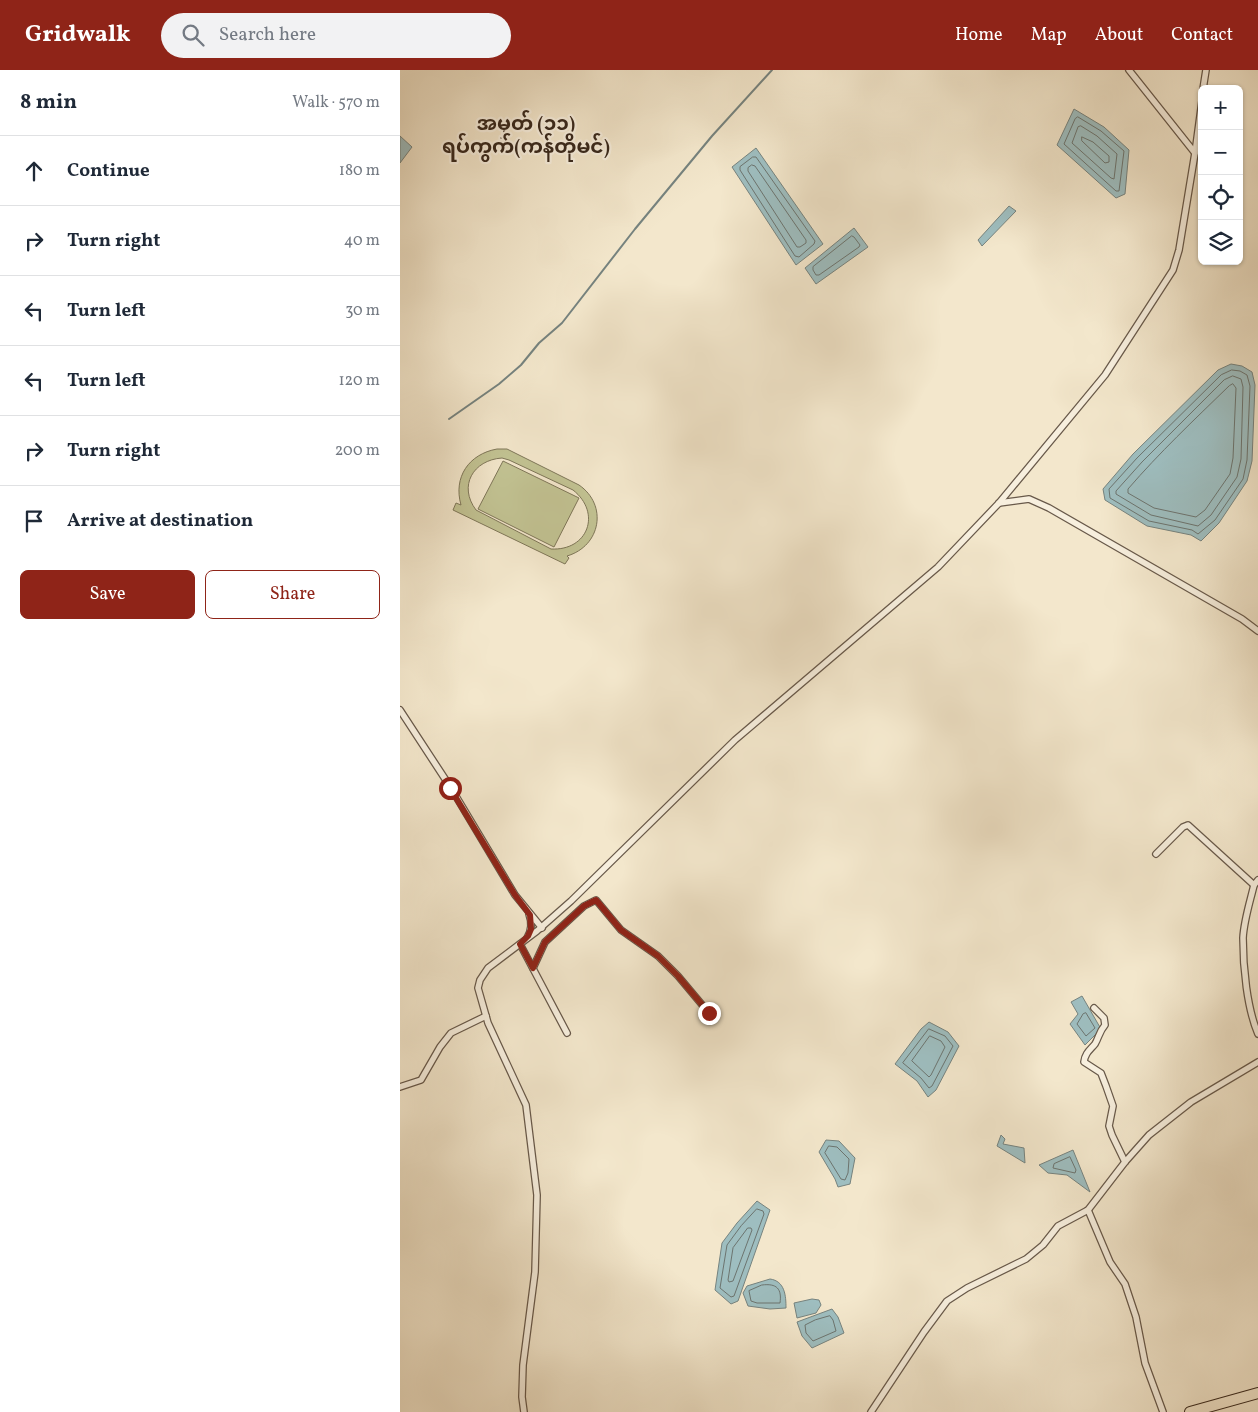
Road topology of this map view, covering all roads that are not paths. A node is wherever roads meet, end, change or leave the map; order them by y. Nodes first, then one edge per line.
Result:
1 (1129, 70) edge
2 (1206, 70) edge
3 (1204, 85) edge
4 (1198, 130) edge
5 (1195, 153) junction
6 (999, 503) junction
7 (1258, 631) edge
8 (400, 710) edge
9 (1156, 854) dead end
10 (1256, 882) edge
11 (526, 909) junction
12 (542, 928) junction
13 (522, 943) junction
14 (533, 968) junction
15 (1094, 1008) dead end
16 (709, 1013) dead end
17 (486, 1016) junction
18 (567, 1033) dead end
19 (1258, 1034) edge
20 (1258, 1062) edge
21 (400, 1087) edge
22 (1125, 1162) junction
23 (1088, 1210) junction
24 (1258, 1393) edge
25 (524, 1412) edge
26 (871, 1412) edge
27 (1163, 1412) edge
28 (1190, 1412) edge

1 - 5 street
2 - 3 street
4 - 5 street
5 - 6 street
6 - 7 street
6 - 12 street
8 - 11 street
9 - 10 street
10 - 19 street
11 - 12 street
11 - 13 street
12 - 13 street
13 - 14 street
13 - 17 street
14 - 16 street
14 - 18 street
15 - 22 street
17 - 21 street
17 - 25 street
20 - 22 street
22 - 23 street
23 - 26 street
23 - 27 street
24 - 28 highway

